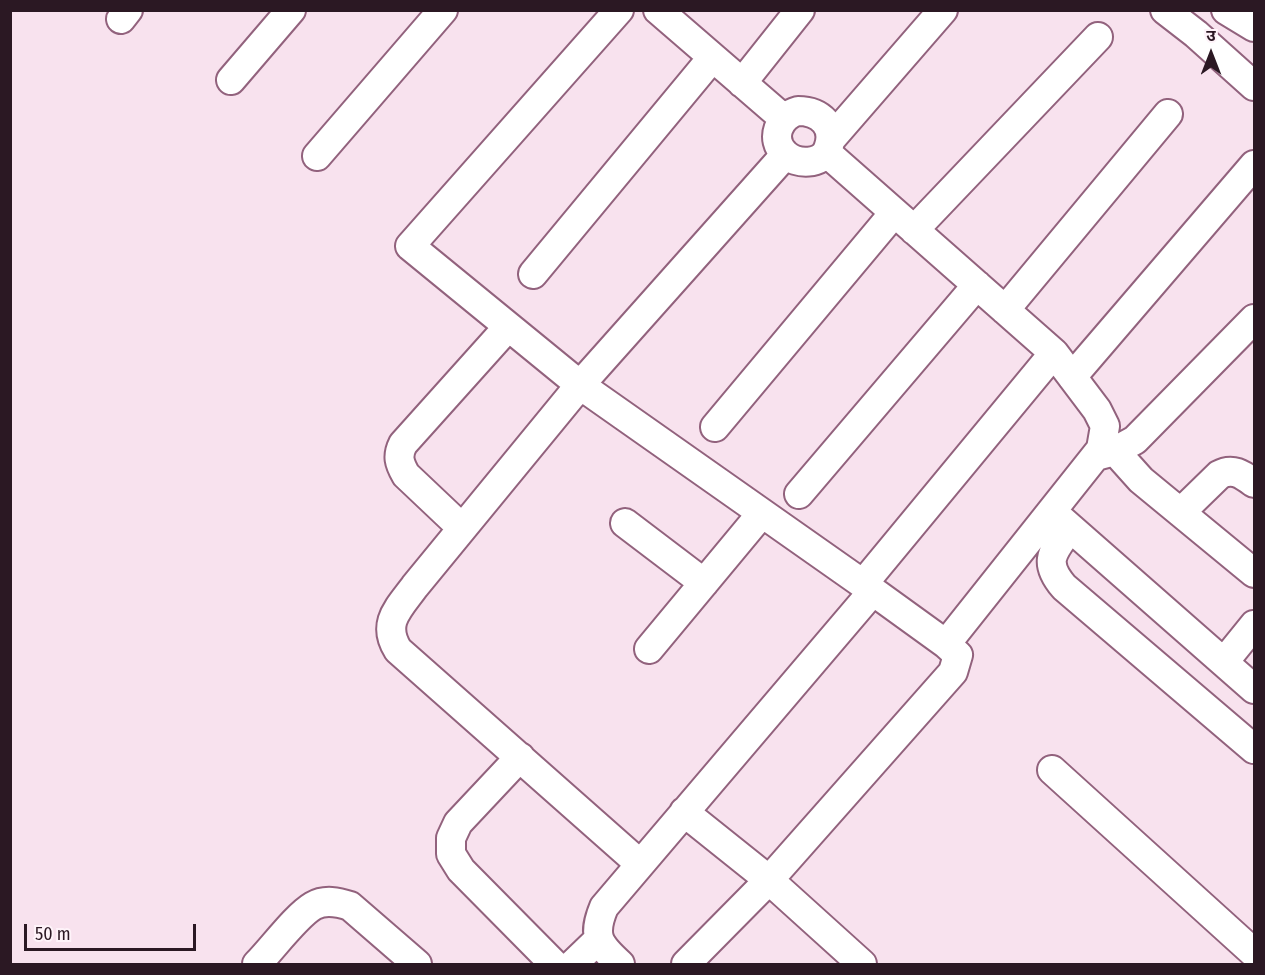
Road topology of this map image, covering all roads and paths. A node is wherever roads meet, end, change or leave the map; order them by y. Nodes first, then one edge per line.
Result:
1 (291, 10) edge
2 (443, 10) edge
3 (619, 10) edge
4 (658, 10) edge
5 (800, 10) edge
6 (943, 10) edge
7 (1164, 10) edge
8 (1226, 10) edge
9 (1254, 27) edge
10 (1098, 37) dead end
11 (712, 58) junction
12 (231, 80) dead end
13 (742, 83) junction
14 (1254, 86) edge
15 (1168, 114) dead end
16 (783, 118) junction
17 (829, 146) junction
18 (785, 155) junction
19 (317, 156) dead end
20 (1254, 165) edge
21 (904, 222) junction
22 (533, 274) dead end
23 (977, 285) junction
24 (1005, 310) junction
25 (1254, 320) edge
26 (508, 327) junction
27 (1054, 353) junction
28 (1072, 377) junction
29 (580, 385) junction
30 (715, 427) dead end
31 (1106, 454) junction
32 (1254, 483) edge
33 (799, 494) dead end
34 (1180, 512) junction
35 (762, 513) junction
36 (1060, 519) junction
37 (625, 524) dead end
38 (462, 528) junction
39 (1254, 573) edge
40 (704, 583) junction
41 (868, 588) junction
42 (1254, 625) edge
43 (946, 644) junction
44 (649, 649) dead end
45 (1224, 662) junction
46 (1254, 689) edge
47 (1254, 749) edge
48 (520, 757) junction
49 (1052, 770) dead end
50 (684, 812) junction
51 (640, 864) junction
52 (769, 880) junction
53 (598, 940) junction
54 (1254, 953) edge
55 (257, 964) edge
56 (417, 964) edge
57 (554, 964) edge
58 (573, 964) edge
59 (620, 964) edge
60 (686, 964) edge
61 (862, 964) edge

1 - 12 street
2 - 19 street
3 - 26 street
4 - 11 street
5 - 13 street
6 - 17 street
7 - 14 street
8 - 9 street
10 - 21 street
11 - 13 street
11 - 22 street
13 - 16 street
15 - 24 street
16 - 17 street
16 - 18 street
17 - 18 street
17 - 21 street
18 - 29 street
20 - 28 street
21 - 23 street
21 - 30 street
23 - 24 street
23 - 33 street
24 - 27 street
25 - 31 street
26 - 29 street
26 - 38 street
27 - 28 street
27 - 41 street
28 - 31 street
29 - 35 street
29 - 38 street
31 - 34 street
31 - 36 street
32 - 34 street
34 - 39 street
35 - 40 street
35 - 41 street
36 - 43 street
36 - 45 street
36 - 47 street
37 - 40 street
38 - 48 street
40 - 44 street
41 - 43 street
41 - 50 street
42 - 45 street
43 - 52 street
45 - 46 street
48 - 51 street
48 - 57 street
49 - 54 street
50 - 51 street
50 - 52 street
51 - 53 street
52 - 60 street
52 - 61 street
53 - 58 street
53 - 59 street
55 - 56 street

